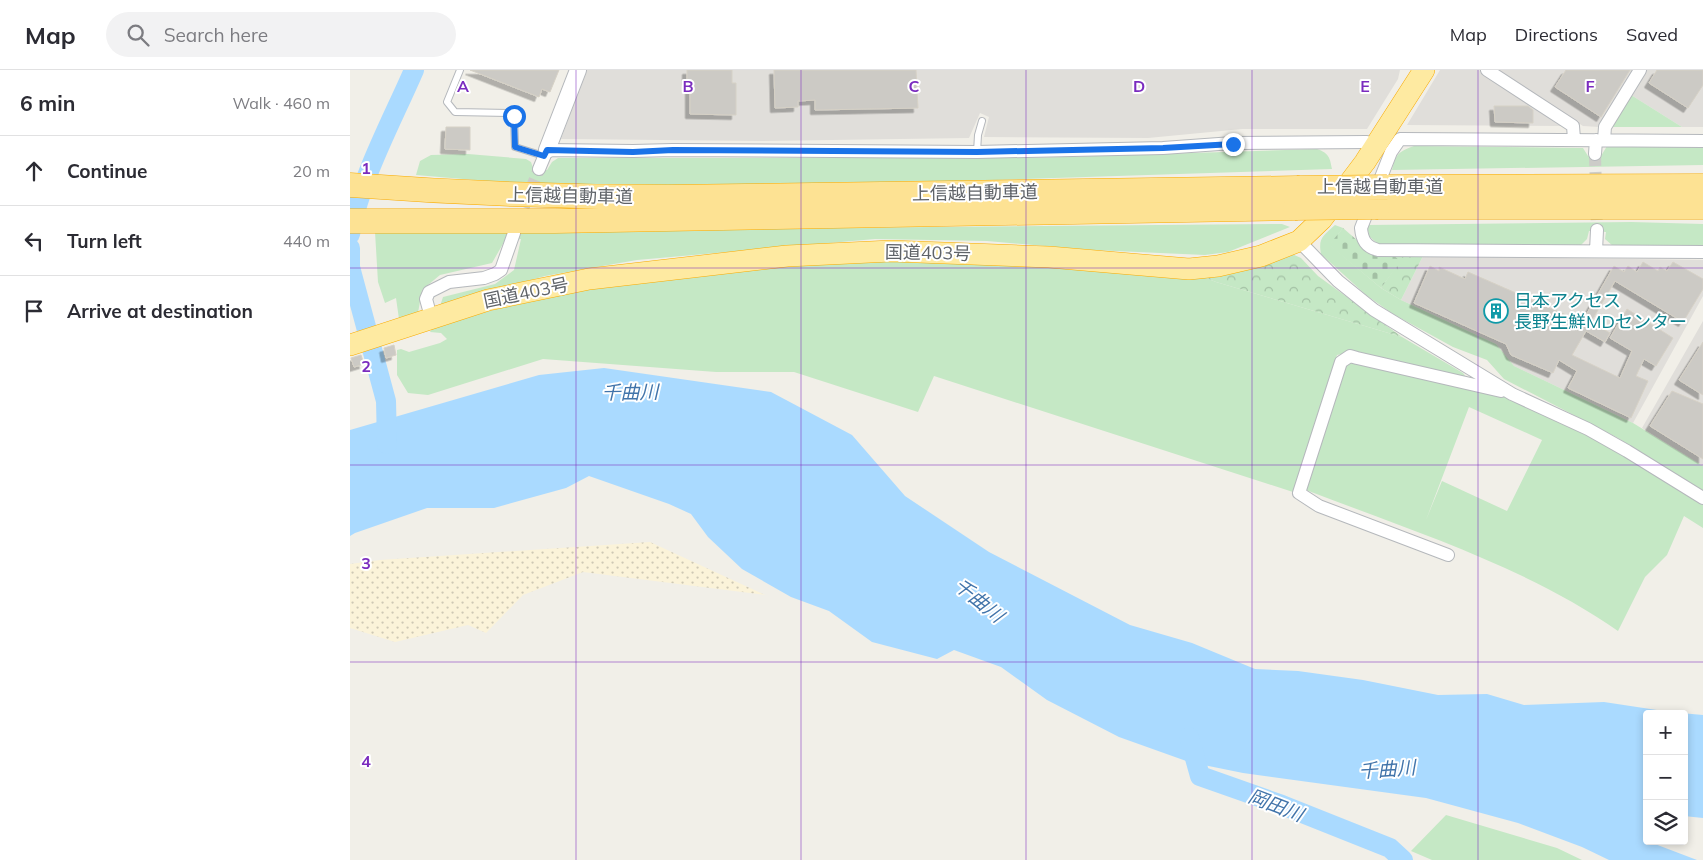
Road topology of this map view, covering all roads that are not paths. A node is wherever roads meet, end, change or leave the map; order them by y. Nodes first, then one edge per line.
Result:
1 (460, 70) edge
2 (578, 70) edge
3 (1424, 70) edge
4 (1487, 70) edge
5 (1640, 70) edge
6 (982, 121) dead end
7 (1574, 139) junction
8 (1600, 140) junction
9 (1703, 140) edge
10 (1367, 142) dead end
11 (977, 152) junction
12 (546, 153) junction
13 (1595, 154) tunnel mouth
14 (539, 169) tunnel mouth
15 (350, 185) edge
16 (1703, 185) edge
17 (1600, 196) junction
18 (1296, 198) junction
19 (1703, 207) edge
20 (1703, 212) edge
21 (350, 221) edge
22 (1597, 230) tunnel mouth
23 (514, 233) tunnel mouth
24 (1299, 241) junction
25 (1596, 251) junction
26 (1703, 252) edge
27 (431, 317) junction
28 (350, 344) edge
29 (1512, 394) junction
30 (1703, 498) edge
31 (1448, 555) dead end

1 - 12 lane
2 - 12 street
3 - 24 highway, 国道403号
4 - 7 street
5 - 8 street
6 - 11 lane
7 - 8 street
7 - 25 street
8 - 9 street
8 - 13 street
10 - 11 street
11 - 12 street
12 - 14 street
15 - 18 highway, 上信越自動車道
16 - 17 highway, 上信越自動車道
17 - 18 highway, 上信越自動車道, bridge
17 - 19 highway, 上信越自動車道
17 - 20 highway, 上信越自動車道
18 - 21 highway, 上信越自動車道
22 - 25 street
23 - 27 street
24 - 27 highway, 国道403号
24 - 29 street
25 - 26 street
27 - 28 highway, 国道403号
29 - 30 street
29 - 31 street

